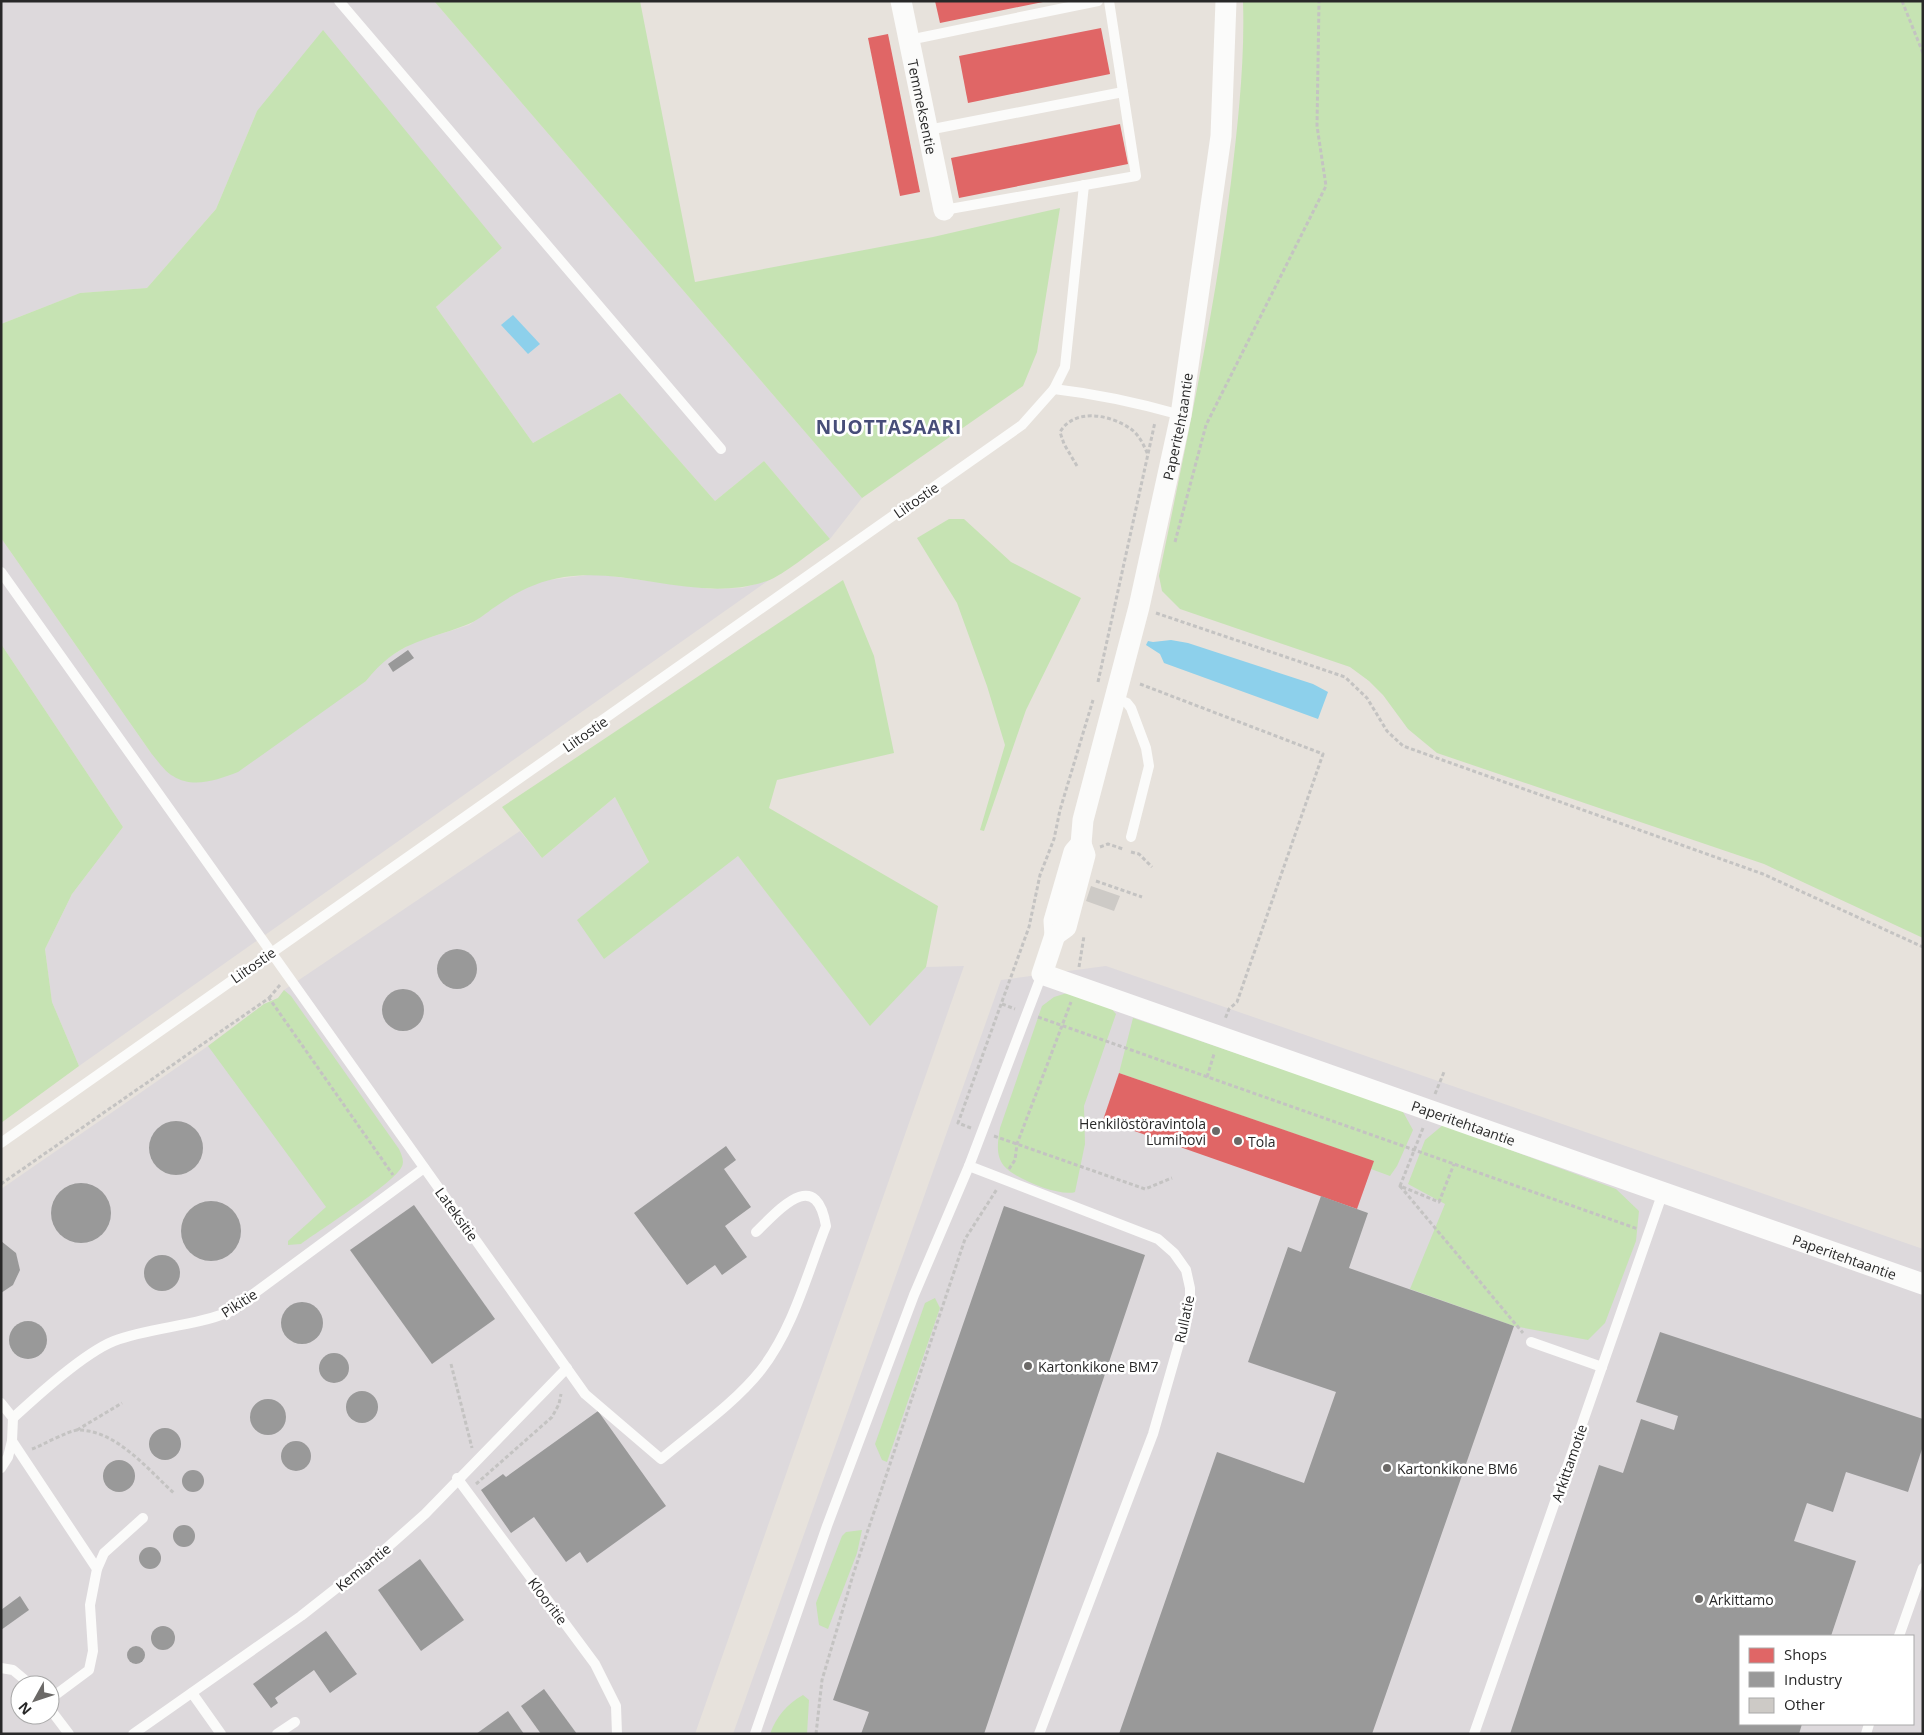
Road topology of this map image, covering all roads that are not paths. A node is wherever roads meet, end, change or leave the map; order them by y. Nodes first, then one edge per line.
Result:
1 (339, 1) edge
2 (901, 1) edge
3 (1098, 1) edge
4 (1109, 1) edge
5 (1226, 1) edge
6 (910, 40) junction
7 (1123, 92) junction
8 (928, 130) junction
9 (1084, 185) junction
10 (944, 210) joint
11 (1054, 389) junction
12 (1181, 415) junction
13 (721, 449) dead end
14 (1, 572) edge
15 (1116, 698) junction
16 (1131, 837) dead end
17 (271, 953) junction
18 (1042, 974) junction
19 (1, 1143) edge
20 (969, 1166) junction
21 (424, 1168) junction
22 (1663, 1192) junction
23 (756, 1232) dead end
24 (1923, 1284) edge
25 (1531, 1342) road end
26 (1602, 1367) junction
27 (567, 1368) junction
28 (1, 1403) edge
29 (13, 1418) junction
30 (12, 1441) junction
31 (1, 1468) edge
32 (457, 1478) junction
33 (144, 1518) dead end
34 (1923, 1568) edge
35 (97, 1569) junction
36 (1899, 1635) edge
37 (1, 1668) edge
38 (19, 1675) edge
39 (60, 1692) edge
40 (192, 1692) junction
41 (60, 1722) edge
42 (295, 1722) dead end
43 (69, 1734) edge
44 (133, 1734) edge
45 (221, 1734) edge
46 (277, 1734) edge
47 (616, 1734) edge
48 (755, 1734) edge
49 (1039, 1734) edge
50 (1474, 1734) edge

1 - 13 lane
2 - 6 street, Temmeksentie
3 - 6 lane
4 - 7 lane
5 - 12 street, Paperitehtaantie
6 - 8 street, Temmeksentie
7 - 8 lane
7 - 9 lane
8 - 10 street, Temmeksentie
9 - 10 lane
9 - 11 lane, Liitostie
11 - 12 lane
11 - 17 lane, Liitostie
12 - 15 street, Paperitehtaantie
14 - 17 lane, Lateksitie
15 - 16 lane
15 - 18 street, Paperitehtaantie
17 - 19 lane, Liitostie
17 - 21 lane, Lateksitie
18 - 20 lane
18 - 22 street, Paperitehtaantie
20 - 48 lane
20 - 49 lane, Rullatie
21 - 27 lane, Lateksitie
21 - 29 lane, Pikitie
22 - 24 street, Paperitehtaantie
22 - 26 lane, Arkittamotie
23 - 27 lane, Lateksitie
25 - 26 lane
26 - 50 lane, Arkittamotie
27 - 32 lane, Kemiantie
28 - 29 lane
29 - 30 lane
30 - 31 lane
30 - 35 lane
32 - 40 lane, Kemiantie
32 - 47 lane, Klooritie
33 - 35 lane
34 - 36 lane
35 - 39 lane
37 - 38 lane
40 - 44 lane, Kemiantie
40 - 45 lane
41 - 43 lane
42 - 46 lane

